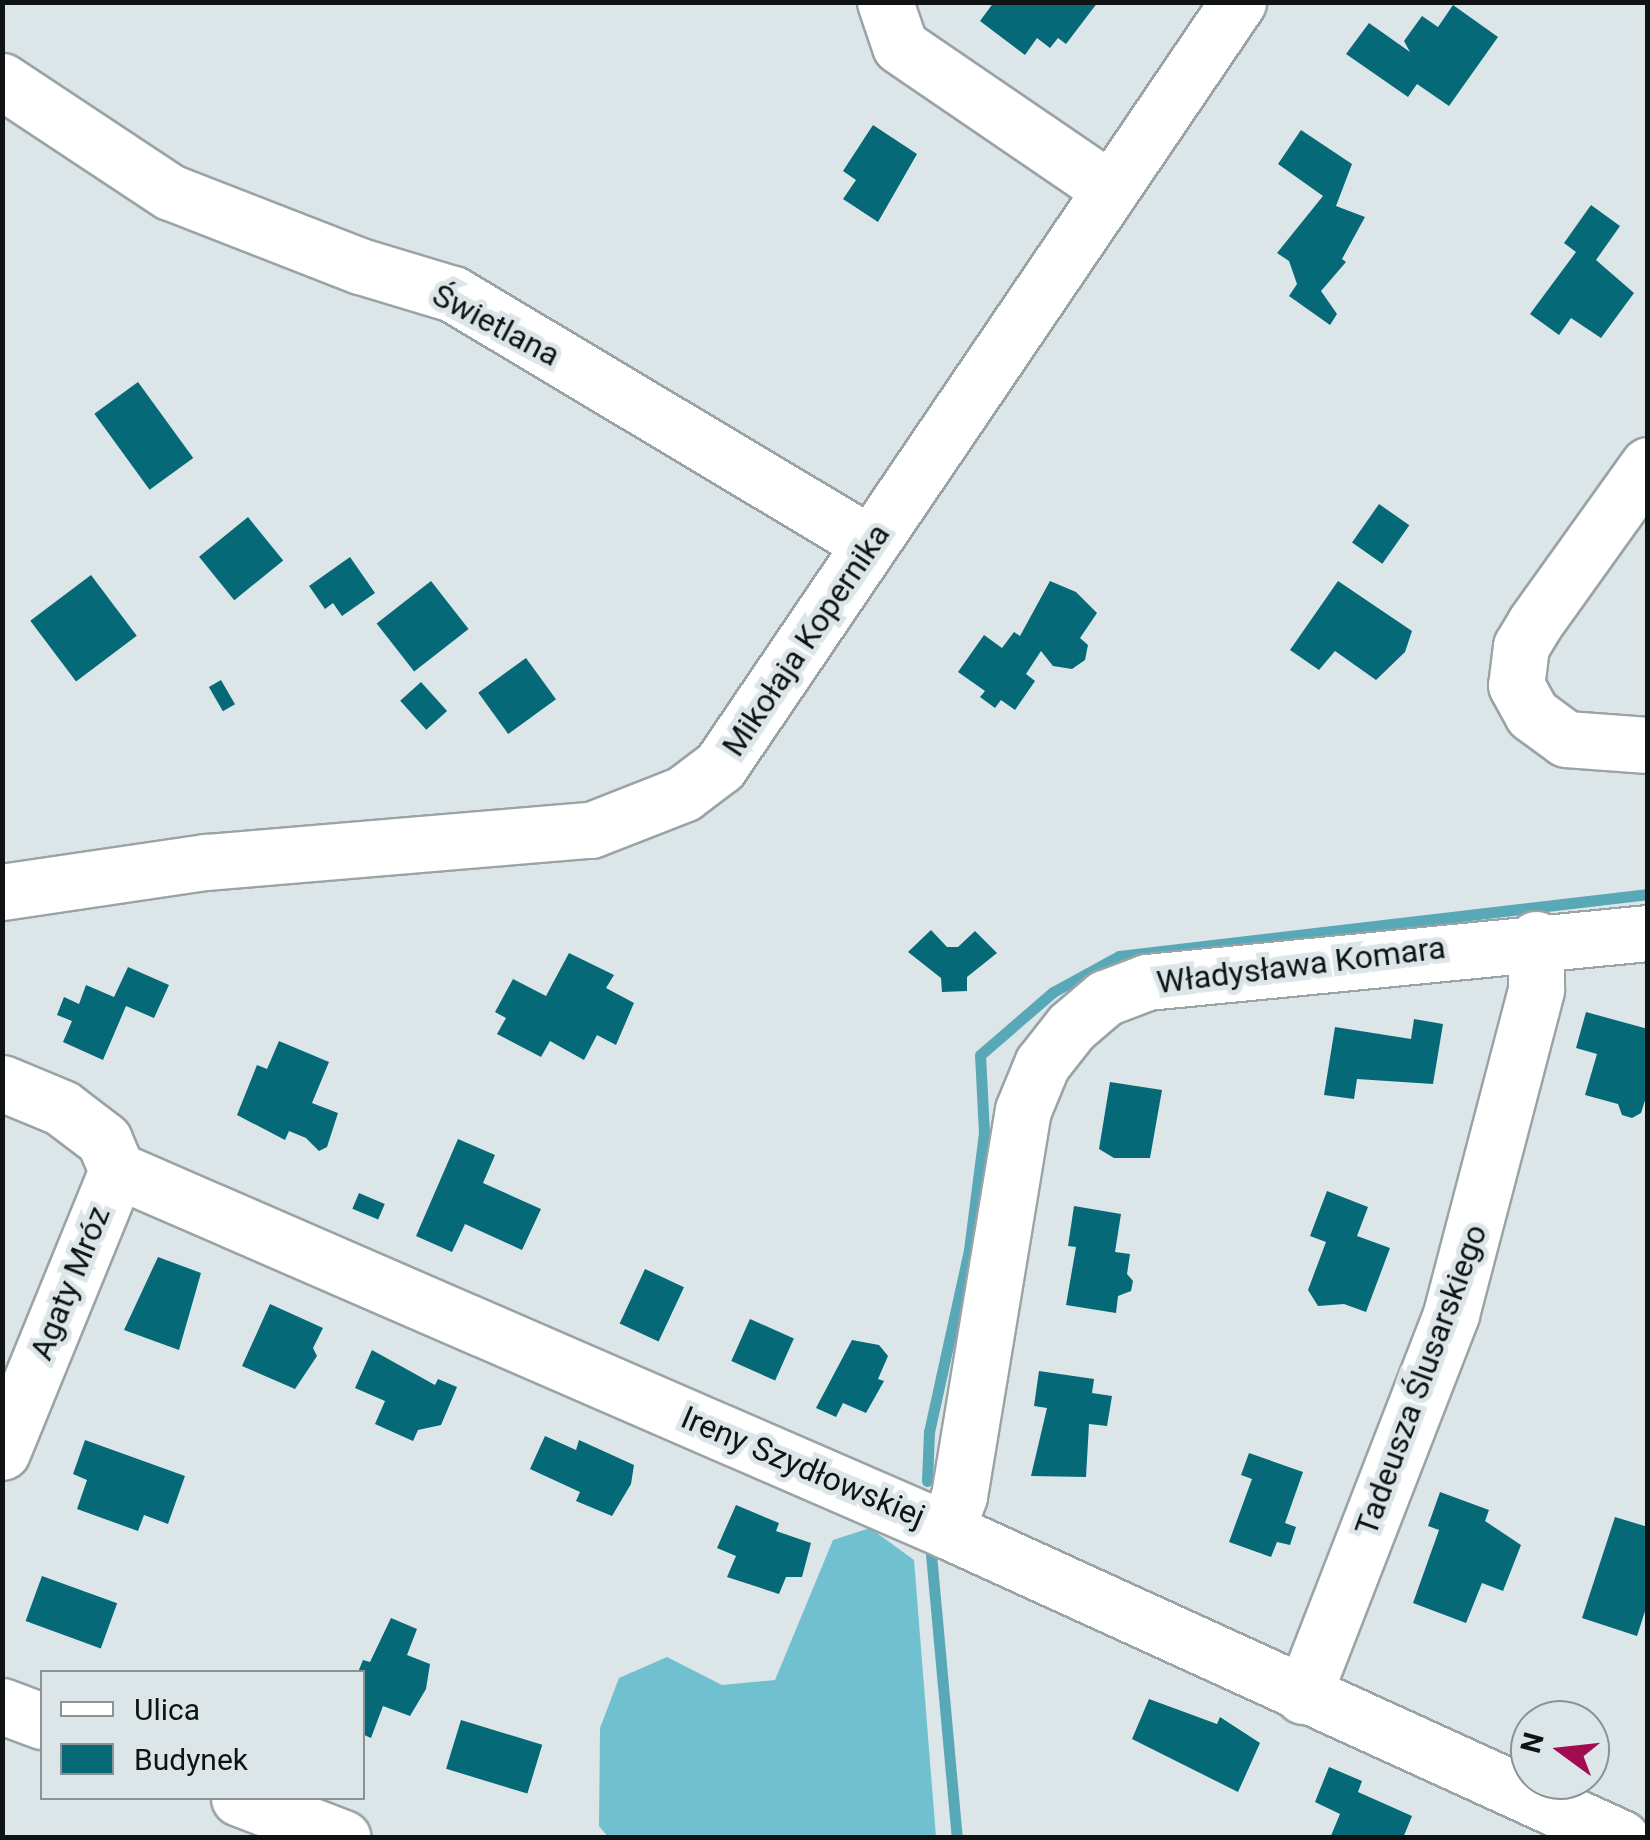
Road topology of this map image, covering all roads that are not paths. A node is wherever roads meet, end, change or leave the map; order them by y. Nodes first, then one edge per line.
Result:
1 (885, 2) edge
2 (1238, 2) edge
3 (2, 82) edge
4 (1111, 190) junction
5 (1648, 465) edge
6 (870, 544) junction
7 (1648, 744) edge
8 (2, 892) edge
9 (1648, 933) edge
10 (1536, 939) junction
11 (2, 1082) edge
12 (117, 1170) junction
13 (2, 1452) edge
14 (946, 1530) junction
15 (1303, 1696) junction
16 (2, 1706) edge
17 (40, 1720) edge
18 (243, 1800) edge
19 (344, 1838) edge
20 (1622, 1838) edge

1 - 4 street
2 - 4 street, Mikołaja Kopernika
3 - 6 street, Świetlana
4 - 6 street, Mikołaja Kopernika
5 - 7 street
6 - 8 street, Mikołaja Kopernika
9 - 10 street, Władysława Komara
10 - 14 street, Władysława Komara
10 - 15 street, Tadeusza Ślusarskiego
11 - 12 street
12 - 13 street, Agaty Mróz
12 - 14 street, Ireny Szydłowskiej
14 - 15 street, Ireny Szydłowskiej
15 - 20 street, Ireny Szydłowskiej
16 - 17 street
18 - 19 street

